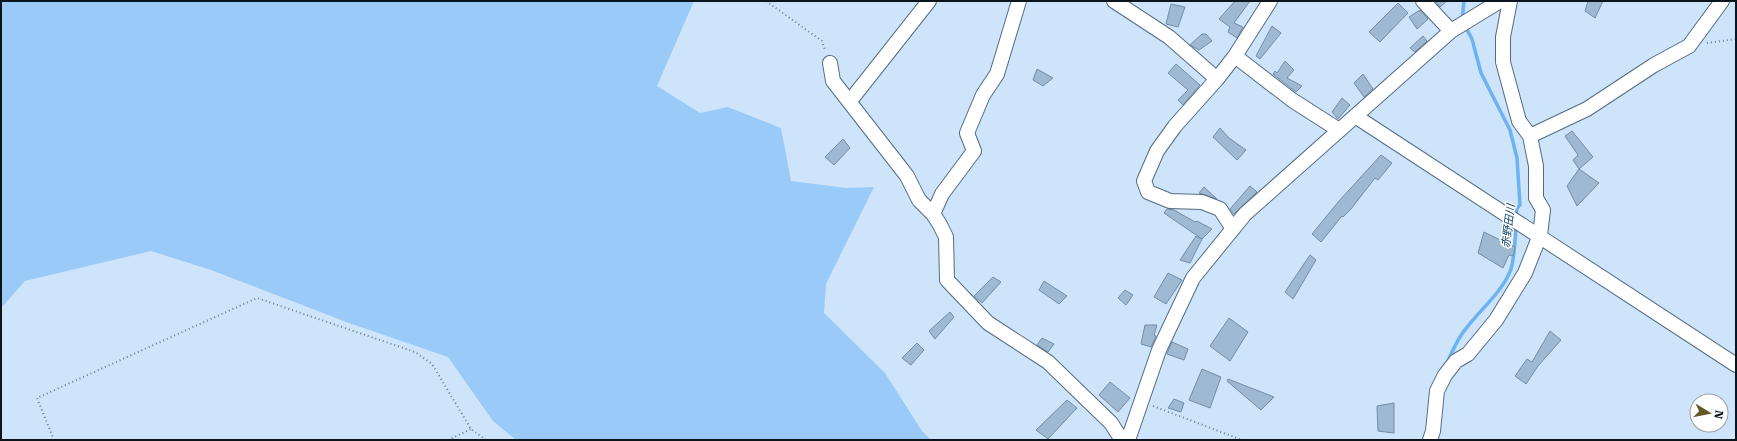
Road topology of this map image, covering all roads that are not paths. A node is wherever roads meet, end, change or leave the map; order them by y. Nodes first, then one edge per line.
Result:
1 (929, 1) edge
2 (1019, 1) edge
3 (1114, 1) edge
4 (1270, 1) edge
5 (1423, 1) edge
6 (1500, 1) edge
7 (1510, 1) edge
8 (1722, 1) edge
9 (1451, 31) junction
10 (1235, 56) junction
11 (830, 63) road end
12 (1217, 79) junction
13 (850, 101) junction
14 (1355, 116) junction
15 (1339, 130) junction
16 (1530, 136) junction
17 (933, 214) junction
18 (1233, 229) junction
19 (1537, 233) junction
20 (1736, 364) edge
21 (1122, 440) edge
22 (1128, 440) edge
23 (1430, 440) edge

1 - 13 street
2 - 17 street
3 - 12 street
4 - 10 street
5 - 9 street
6 - 9 street
7 - 16 street
8 - 16 street
9 - 14 street
10 - 12 street
10 - 15 street
11 - 13 street
12 - 18 street
13 - 17 street
14 - 15 street
14 - 19 street
15 - 18 street
16 - 19 street
17 - 21 street
18 - 22 street
19 - 20 street
19 - 23 street

